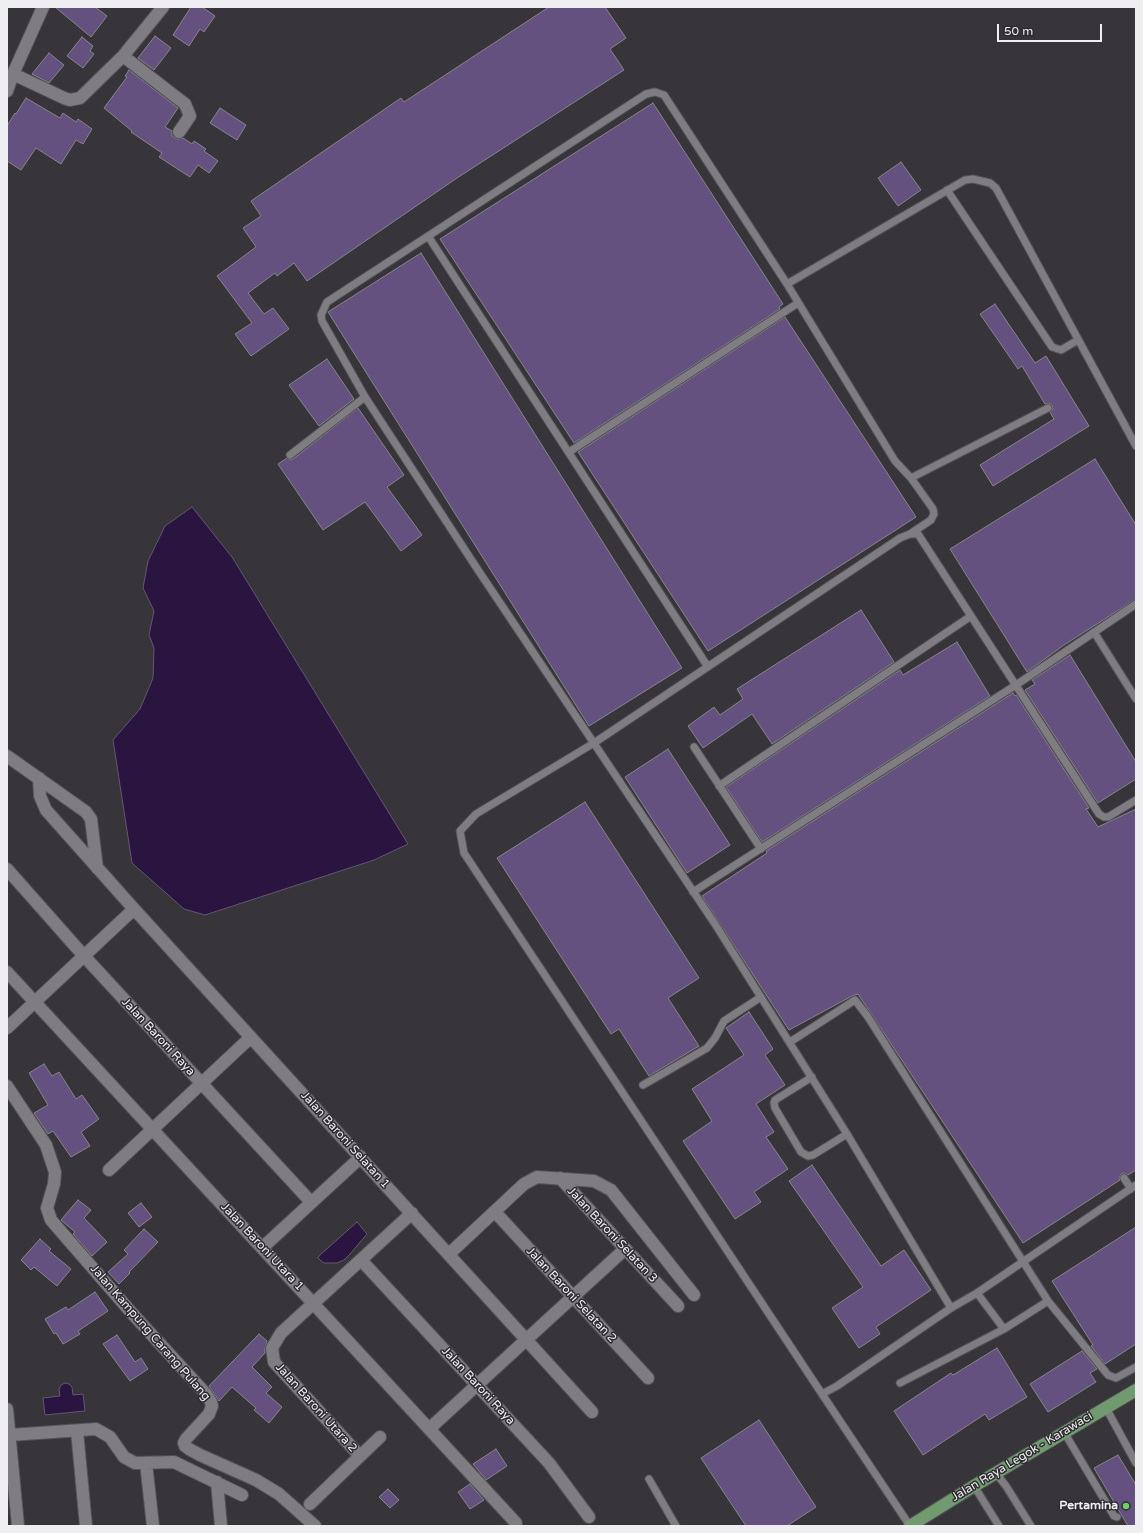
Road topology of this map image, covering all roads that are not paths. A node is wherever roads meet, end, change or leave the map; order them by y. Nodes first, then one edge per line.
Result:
1 (43, 7) edge
2 (163, 7) edge
3 (124, 56) junction
4 (12, 74) junction
5 (7, 91) edge
6 (180, 132) dead end
7 (947, 190) junction
8 (428, 236) junction
9 (786, 284) junction
10 (798, 302) junction
11 (1078, 340) junction
12 (365, 397) junction
13 (1048, 408) dead end
14 (1136, 446) edge
15 (569, 452) junction
16 (290, 455) dead end
17 (910, 478) junction
18 (910, 534) junction
19 (1136, 604) edge
20 (971, 616) junction
21 (1094, 632) junction
22 (708, 667) junction
23 (1016, 685) junction
24 (1136, 699) edge
25 (594, 743) junction
26 (694, 747) dead end
27 (7, 756) edge
28 (39, 778) junction
29 (719, 786) junction
30 (1136, 800) edge
31 (760, 849) junction
32 (97, 868) junction
33 (7, 869) edge
34 (694, 892) junction
35 (134, 909) junction
36 (84, 956) junction
37 (7, 972) edge
38 (761, 997) junction
39 (35, 1002) junction
40 (7, 1028) edge
41 (251, 1037) junction
42 (790, 1042) junction
43 (812, 1077) junction
44 (201, 1084) junction
45 (643, 1085) dead end
46 (7, 1086) edge
47 (152, 1129) junction
48 (847, 1134) junction
49 (361, 1157) junction
50 (109, 1170) dead end
51 (560, 1178) junction
52 (1124, 1178) dead end
53 (1133, 1187) edge
54 (311, 1202) junction
55 (495, 1212) junction
56 (412, 1214) junction
57 (262, 1248) junction
58 (625, 1249) junction
59 (449, 1254) junction
60 (361, 1260) junction
61 (1023, 1262) junction
62 (977, 1293) junction
63 (694, 1294) dead end
64 (573, 1297) junction
65 (1048, 1301) junction
66 (314, 1304) junction
67 (678, 1306) dead end
68 (951, 1308) junction
69 (1004, 1329) junction
70 (526, 1339) junction
71 (1136, 1367) edge
72 (648, 1378) dead end
73 (900, 1383) dead end
74 (476, 1385) junction
75 (1136, 1390) edge
76 (822, 1394) junction
77 (7, 1408) edge
78 (1106, 1408) junction
79 (592, 1412) dead end
80 (429, 1429) junction
81 (77, 1430) junction
82 (1064, 1432) junction
83 (10, 1435) junction
84 (380, 1438) dead end
85 (360, 1456) junction
86 (146, 1463) junction
87 (1136, 1463) edge
88 (996, 1472) junction
89 (649, 1479) dead end
90 (217, 1482) junction
91 (974, 1486) junction
92 (242, 1494) dead end
93 (310, 1504) dead end
94 (589, 1517) dead end
95 (1117, 1517) dead end
96 (516, 1523) dead end
97 (18, 1526) edge
98 (86, 1526) edge
99 (153, 1526) edge
100 (221, 1526) edge
101 (315, 1526) edge
102 (676, 1526) edge
103 (910, 1526) edge
104 (999, 1526) edge
105 (1031, 1526) edge

1 - 4 street
2 - 3 street
3 - 4 street
3 - 6 street
4 - 5 street
7 - 9 lane
7 - 11 lane
7 - 11 lane
8 - 9 lane
8 - 12 lane
8 - 15 lane
9 - 10 lane
10 - 15 lane
10 - 17 lane
11 - 14 lane
12 - 16 lane
12 - 25 lane
13 - 17 lane
15 - 22 lane
17 - 18 lane
18 - 20 lane
18 - 22 lane
19 - 21 lane
20 - 23 lane
20 - 29 lane
21 - 23 lane
21 - 24 lane
22 - 25 lane
23 - 30 lane
23 - 31 lane
25 - 34 lane
25 - 76 lane
26 - 29 lane
27 - 28 street
28 - 32 street, Jalan Baroni Selatan 1
28 - 32 street
29 - 31 lane
31 - 34 lane
32 - 35 street, Jalan Baroni Selatan 1
33 - 36 street, Jalan Baroni Raya
34 - 38 lane
35 - 36 street
35 - 41 street, Jalan Baroni Selatan 1
36 - 39 street
36 - 44 street, Jalan Baroni Raya
37 - 39 street, Jalan Baroni Utara 1
38 - 42 lane
38 - 45 lane
39 - 40 street
39 - 47 street, Jalan Baroni Utara 1
41 - 44 street
41 - 49 street, Jalan Baroni Selatan 1
42 - 43 lane
42 - 61 lane
43 - 48 lane
43 - 48 lane
44 - 47 street
44 - 54 street, Jalan Baroni Raya
46 - 101 street, Jalan Kampung Carang Pulang
47 - 50 street
47 - 57 street, Jalan Baroni Utara 1
48 - 68 lane
49 - 54 street
49 - 56 street, Jalan Baroni Selatan 1
51 - 55 street
51 - 58 street, Jalan Baroni Selatan 3
51 - 63 street, Jalan Baroni Selatan 3
52 - 53 lane
53 - 61 lane
54 - 57 street
55 - 59 street
55 - 64 street, Jalan Baroni Selatan 2
56 - 59 street, Jalan Baroni Selatan 1
56 - 60 street, Jalan Baroni Utara 2
57 - 66 street, Jalan Baroni Utara 1
58 - 64 street
58 - 67 street, Jalan Baroni Selatan 3
59 - 70 street, Jalan Baroni Selatan 1
60 - 66 street, Jalan Baroni Utara 2
60 - 74 street, Jalan Baroni Raya
61 - 62 lane
61 - 65 lane
62 - 68 lane
62 - 69 lane
64 - 70 street
64 - 72 street, Jalan Baroni Selatan 2
65 - 69 lane
65 - 71 lane
66 - 80 street, Jalan Baroni Utara 1
66 - 85 street, Jalan Baroni Utara 2
68 - 76 lane
69 - 73 lane
70 - 74 street
70 - 79 street, Jalan Baroni Selatan 1
74 - 80 street
74 - 94 street, Jalan Baroni Raya
75 - 78 main road, Jalan Raya Legok - Karawaci
76 - 103 lane
77 - 83 street
78 - 82 main road, Jalan Raya Legok - Karawaci
78 - 87 lane
80 - 96 street, Jalan Baroni Utara 1
81 - 83 street
81 - 86 street
81 - 98 street
82 - 88 main road, Jalan Raya Legok - Karawaci
82 - 95 lane
83 - 97 street
84 - 85 street
85 - 93 street
86 - 90 street
86 - 99 street
88 - 91 main road, Jalan Raya Legok - Karawaci
88 - 105 lane
89 - 102 lane
90 - 92 street
90 - 100 street
91 - 103 main road, Jalan Raya Legok - Karawaci
91 - 104 lane

